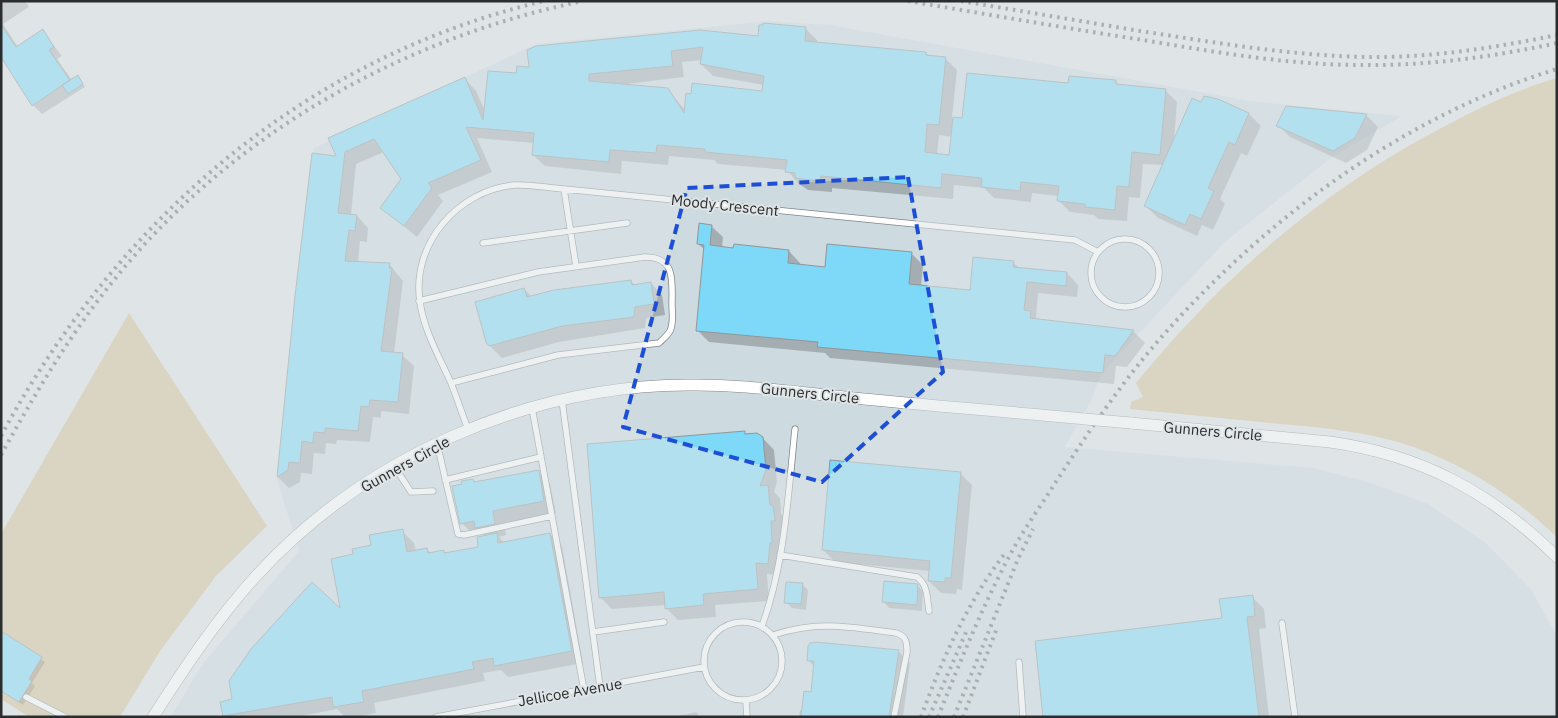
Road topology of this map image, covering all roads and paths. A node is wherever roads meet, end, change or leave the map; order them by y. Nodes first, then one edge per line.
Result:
1 (564, 189) junction
2 (627, 223) dead end
3 (570, 231) junction
4 (483, 243) dead end
5 (1098, 252) junction
6 (576, 266) junction
7 (420, 301) junction
8 (451, 384) junction
9 (562, 400) junction
10 (532, 408) junction
11 (468, 429) junction
12 (795, 429) dead end
13 (437, 443) junction
14 (541, 458) junction
15 (394, 466) junction
16 (445, 480) junction
17 (433, 490) dead end
18 (552, 516) junction
19 (780, 555) junction
20 (1557, 558) edge
21 (929, 610) dead end
22 (664, 622) dead end
23 (1282, 624) dead end
24 (762, 626) junction
25 (593, 632) junction
26 (773, 635) junction
27 (1019, 662) dead end
28 (704, 667) junction
29 (600, 687) junction
30 (584, 690) junction
31 (26, 697) dead end
32 (746, 701) junction
33 (65, 717) edge
34 (154, 717) edge
35 (436, 717) edge
36 (747, 717) edge
37 (894, 717) edge
38 (1023, 717) edge
39 (1295, 717) edge

1 - 3 lane
1 - 5 lane, Moody Crescent
1 - 7 lane, Moody Crescent
2 - 3 lane
3 - 4 lane
3 - 6 lane
5 - 5 lane
6 - 7 lane
6 - 8 lane
7 - 8 lane, Moody Crescent
8 - 11 lane, Moody Crescent
9 - 10 street, Gunners Circle
9 - 20 street, Gunners Circle, bridge
9 - 25 lane
10 - 11 street, Gunners Circle
10 - 14 lane
11 - 13 street, Gunners Circle
12 - 19 lane
13 - 15 street, Gunners Circle
13 - 16 lane
14 - 16 lane
14 - 18 lane
15 - 17 lane
15 - 34 street, Gunners Circle
16 - 18 lane
18 - 30 lane
19 - 21 lane
19 - 24 lane
22 - 25 lane
23 - 39 lane
24 - 26 lane
24 - 28 lane
25 - 29 lane
26 - 32 lane
26 - 37 lane
27 - 38 lane
28 - 29 lane, Jellicoe Avenue
28 - 32 lane
29 - 30 lane, Jellicoe Avenue
30 - 35 lane, Jellicoe Avenue
31 - 33 lane
32 - 36 lane

